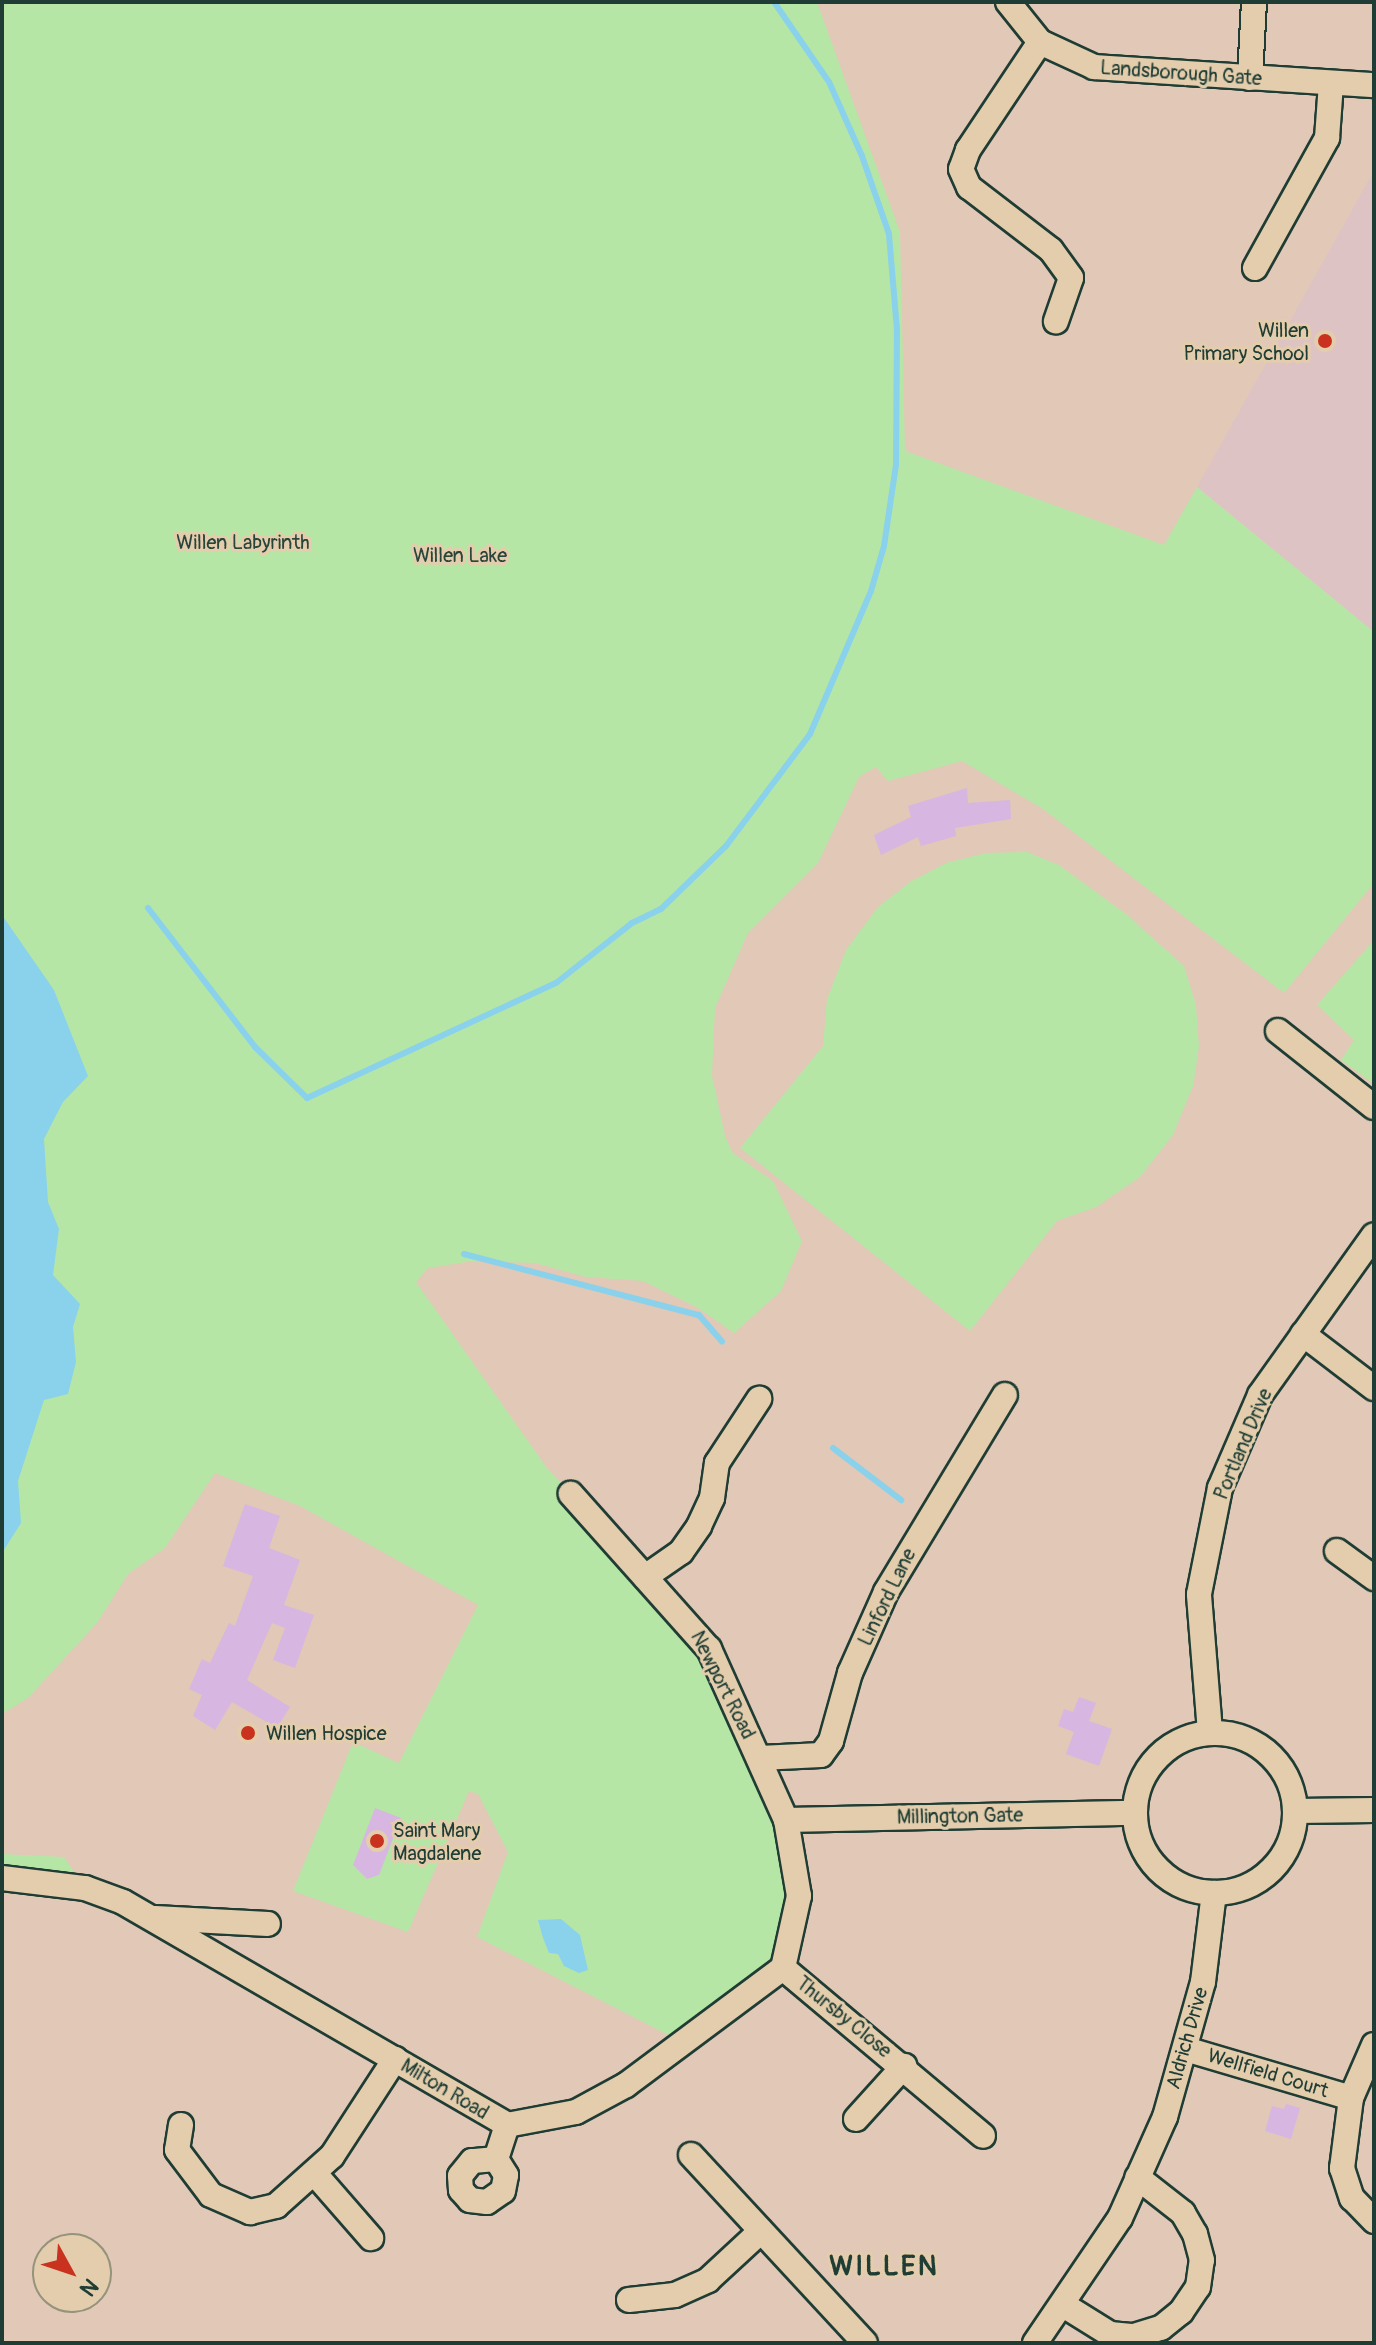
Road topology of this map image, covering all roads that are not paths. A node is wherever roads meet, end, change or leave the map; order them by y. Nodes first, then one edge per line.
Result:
1 (1008, 2) edge
2 (1254, 2) edge
3 (1040, 42) junction
4 (1250, 78) junction
5 (1331, 84) junction
6 (1374, 85) edge
7 (1255, 268) dead end
8 (1056, 321) dead end
9 (1278, 1031) dead end
10 (1374, 1107) edge
11 (1374, 1235) edge
12 (1303, 1334) junction
13 (1374, 1388) edge
14 (1005, 1395) dead end
15 (759, 1399) dead end
16 (571, 1494) dead end
17 (1337, 1551) dead end
18 (645, 1577) junction
19 (1374, 1577) edge
20 (1210, 1732) junction
21 (760, 1758) junction
22 (1374, 1810) edge
23 (1296, 1811) junction
24 (1134, 1813) junction
25 (786, 1820) junction
26 (2, 1878) edge
27 (1214, 1893) junction
28 (148, 1917) junction
29 (268, 1924) dead end
30 (783, 1968) junction
31 (1374, 2045) edge
32 (1185, 2049) junction
33 (395, 2059) junction
34 (904, 2066) junction
35 (1351, 2098) junction
36 (856, 2119) dead end
37 (181, 2125) dead end
38 (507, 2125) junction
39 (983, 2136) dead end
40 (691, 2155) dead end
41 (496, 2159) dead end
42 (316, 2175) junction
43 (1137, 2177) junction
44 (1374, 2221) edge
45 (761, 2231) junction
46 (371, 2238) dead end
47 (629, 2300) dead end
48 (1065, 2306) junction
49 (1134, 2339) edge
50 (865, 2343) edge
51 (1035, 2343) edge

1 - 3 street, Landsborough Gate
2 - 4 street
3 - 4 street, Landsborough Gate
3 - 8 street
4 - 5 street, Landsborough Gate
5 - 6 street, Landsborough Gate
5 - 7 street
9 - 10 street
11 - 12 street, Portland Drive
12 - 13 street
12 - 20 street, Portland Drive
14 - 21 street, Linford Lane
15 - 18 street
16 - 18 street, Newport Road
17 - 19 street
18 - 21 street, Newport Road
20 - 23 street
20 - 24 street
21 - 25 street, Newport Road
22 - 23 street
23 - 27 street
24 - 25 street, Millington Gate
24 - 27 street
25 - 30 street
26 - 28 street, Milton Road
27 - 32 street, Aldrich Drive
28 - 29 street
28 - 33 street, Milton Road
30 - 34 street, Thursby Close
30 - 38 street, Milton Road
31 - 35 street, Wellfield Court
32 - 35 street, Wellfield Court
32 - 43 street, Aldrich Drive
33 - 38 street, Milton Road
33 - 42 street
34 - 36 street, Thursby Close
34 - 39 street, Thursby Close
35 - 44 street, Wellfield Court
37 - 42 street
38 - 41 street
40 - 45 street
42 - 46 street
43 - 48 street, Aldrich Drive
43 - 49 street
45 - 47 street
45 - 50 street
48 - 49 street
48 - 51 street, Aldrich Drive

